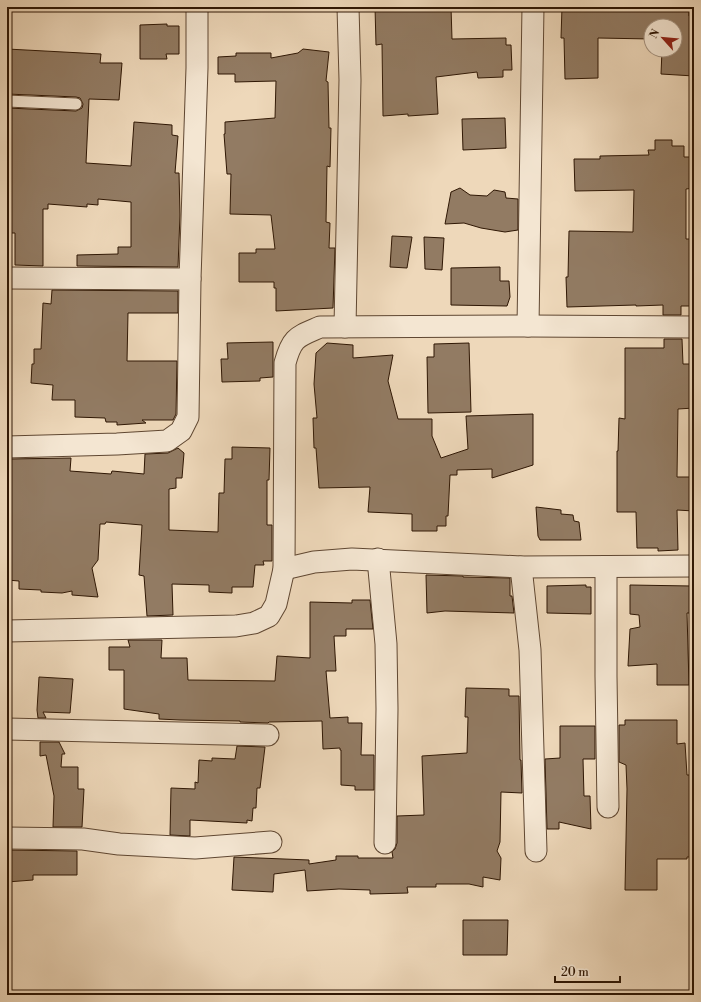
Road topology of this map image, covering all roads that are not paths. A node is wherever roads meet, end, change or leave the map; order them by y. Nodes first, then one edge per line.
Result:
1 (197, 7) edge
2 (348, 7) edge
3 (533, 7) edge
4 (7, 101) edge
5 (76, 104) dead end
6 (7, 278) edge
7 (190, 280) junction
8 (528, 326) junction
9 (345, 327) junction
10 (694, 327) edge
11 (7, 447) edge
12 (378, 559) junction
13 (694, 566) edge
14 (521, 567) junction
15 (606, 567) junction
16 (284, 569) junction
17 (7, 630) edge
18 (7, 729) edge
19 (268, 735) dead end
20 (608, 806) dead end
21 (7, 838) edge
22 (272, 842) dead end
23 (385, 843) dead end
24 (536, 851) dead end

1 - 7 street
2 - 9 street
3 - 8 street
4 - 5 lane
6 - 7 street
7 - 11 street
8 - 9 street
8 - 10 street
9 - 16 street
12 - 14 street
12 - 16 street
12 - 23 street
13 - 15 street
14 - 15 street
14 - 24 street
15 - 20 street
16 - 17 street
18 - 19 street
21 - 22 street

